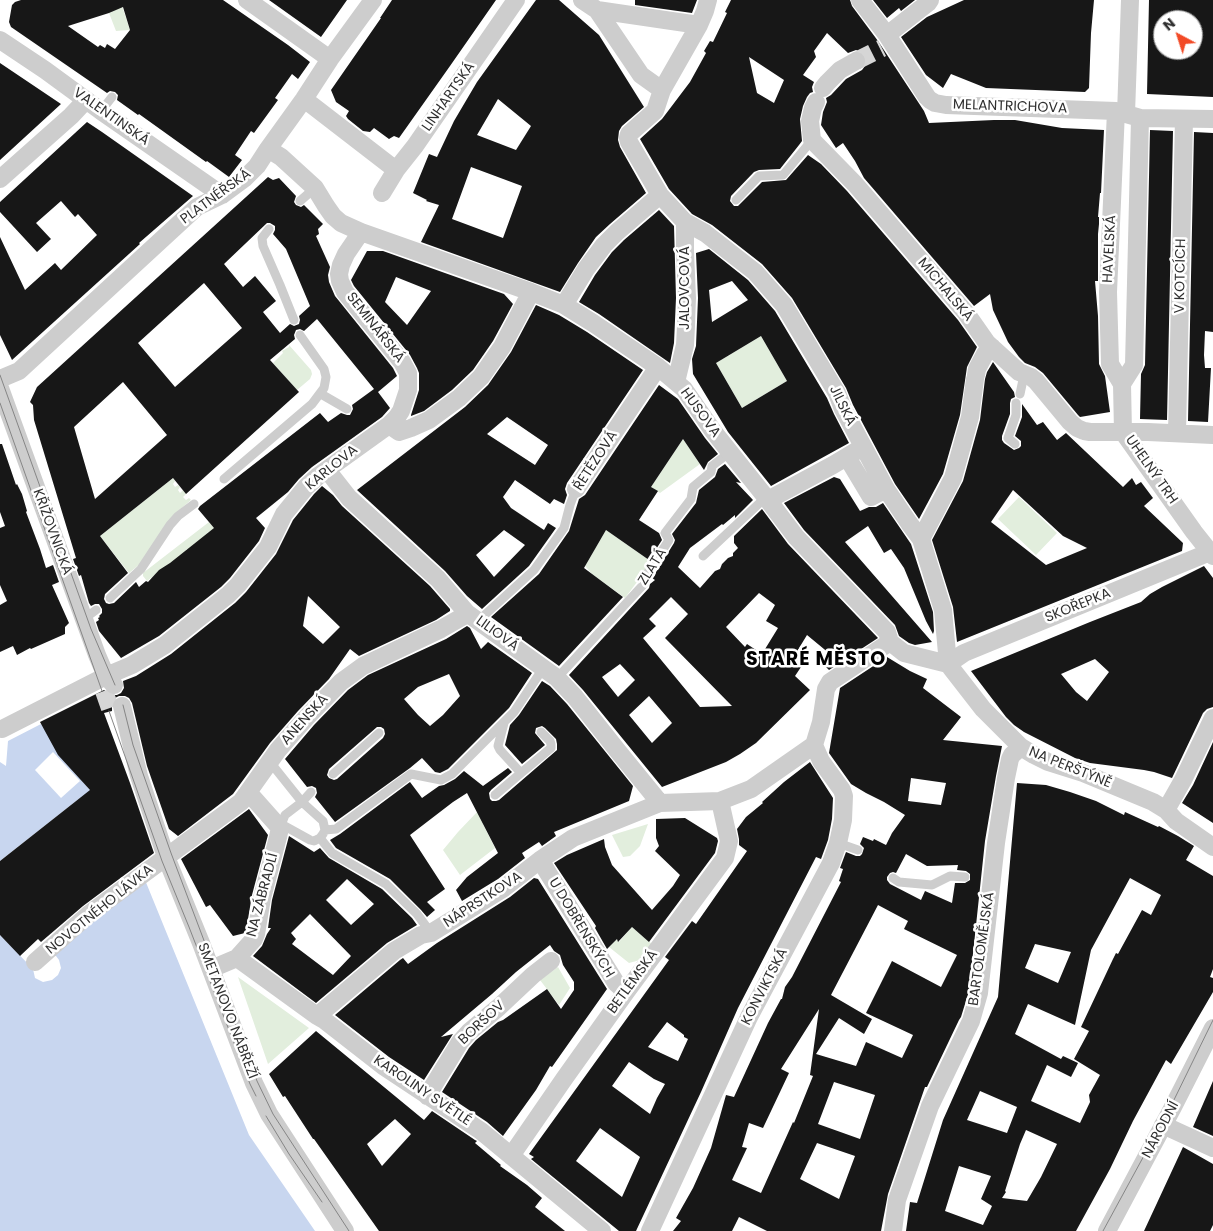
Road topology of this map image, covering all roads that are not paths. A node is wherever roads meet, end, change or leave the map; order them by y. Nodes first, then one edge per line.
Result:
1 (247, 0) edge
2 (372, 0) edge
3 (516, 0) edge
4 (582, 0) edge
5 (708, 0) edge
6 (860, 0) edge
7 (1130, 0) edge
8 (932, 1) edge
9 (598, 10) junction
10 (699, 25) junction
11 (0, 40) edge
12 (887, 42) junction
13 (330, 59) junction
14 (856, 61) tunnel mouth
15 (662, 90) junction
16 (304, 99) junction
17 (86, 100) junction
18 (1127, 114) junction
19 (1184, 119) junction
20 (1213, 119) edge
21 (812, 140) junction
22 (268, 150) junction
23 (396, 170) junction
24 (0, 179) edge
25 (315, 188) junction
26 (382, 194) dead end
27 (222, 195) junction
28 (660, 195) junction
29 (736, 200) dead end
30 (300, 201) dead end
31 (685, 222) junction
32 (269, 229) dead end
33 (360, 232) junction
34 (531, 292) junction
35 (564, 306) junction
36 (294, 320) dead end
37 (300, 334) dead end
38 (992, 347) junction
39 (658, 367) junction
40 (1024, 375) junction
41 (0, 379) edge
42 (676, 382) junction
43 (1122, 384) junction
44 (0, 388) edge
45 (321, 394) junction
46 (1020, 394) dead end
47 (1016, 403) dead end
48 (346, 409) dead end
49 (389, 425) junction
50 (1124, 432) junction
51 (1177, 433) junction
52 (1213, 435) edge
53 (1015, 444) dead end
54 (863, 447) junction
55 (730, 452) junction
56 (847, 457) junction
57 (327, 470) junction
58 (224, 479) dead end
59 (886, 488) junction
60 (576, 489) joint
61 (767, 499) junction
62 (194, 504) dead end
63 (921, 538) junction
64 (1212, 552) edge
65 (703, 556) dead end
66 (110, 598) dead end
67 (473, 617) junction
68 (890, 642) junction
69 (948, 664) junction
70 (550, 672) junction
71 (108, 684) junction
72 (116, 708) tunnel mouth
73 (1213, 718) edge
74 (504, 722) junction
75 (2, 729) dead end
76 (541, 732) dead end
77 (379, 733) dead end
78 (814, 745) junction
79 (1021, 747) junction
80 (270, 762) junction
81 (521, 773) junction
82 (334, 774) dead end
83 (248, 792) junction
84 (311, 792) dead end
85 (495, 795) dead end
86 (720, 801) junction
87 (302, 802) junction
88 (660, 803) junction
89 (1166, 810) junction
90 (280, 826) junction
91 (326, 830) junction
92 (320, 838) junction
93 (838, 843) junction
94 (1213, 847) edge
95 (858, 850) dead end
96 (166, 857) junction
97 (540, 860) junction
98 (966, 877) dead end
99 (893, 878) dead end
100 (431, 933) junction
101 (237, 958) junction
102 (551, 961) dead end
103 (35, 962) dead end
104 (211, 969) junction
105 (626, 992) junction
106 (317, 1016) junction
107 (1213, 1028) edge
108 (427, 1096) junction
109 (1163, 1125) junction
110 (1213, 1148) edge
111 (511, 1156) junction
112 (345, 1231) edge
113 (602, 1231) edge
114 (650, 1231) edge
115 (893, 1231) edge
116 (1107, 1231) edge

1 - 13 street
2 - 13 street, PLATNÉŘSKÁ
3 - 23 street, LINHARTSKÁ
4 - 9 street
5 - 10 street
6 - 12 street, MELANTRICHOVA
7 - 18 street, HAVELSKÁ
8 - 12 street
9 - 10 street
9 - 15 street
10 - 15 street
11 - 17 street, VALENTINSKÁ
12 - 18 street, MELANTRICHOVA
13 - 16 street, PLATNÉŘSKÁ
14 - 21 street
15 - 28 street
16 - 22 street, PLATNÉŘSKÁ
16 - 23 street
17 - 24 street
17 - 27 street, VALENTINSKÁ
18 - 19 street, MELANTRICHOVA
18 - 43 street, HAVELSKÁ
18 - 43 street, HAVELSKÁ
19 - 20 street, MELANTRICHOVA
19 - 51 street, V KOTCÍCH
21 - 29 lane
21 - 38 street, MICHALSKÁ
22 - 25 street, HUSOVA
22 - 27 street, PLATNÉŘSKÁ
23 - 26 street, LINHARTSKÁ
25 - 30 lane
25 - 33 street, HUSOVA
27 - 41 street, PLATNÉŘSKÁ
28 - 31 street, JILSKÁ
28 - 35 street
31 - 42 street, JALOVCOVÁ
31 - 54 street, JILSKÁ
32 - 36 lane
33 - 34 street, HUSOVA
33 - 49 street, SEMINÁŘSKÁ
34 - 35 street, HUSOVA
34 - 49 street
35 - 39 street, HUSOVA
37 - 45 lane
38 - 40 street, MICHALSKÁ
38 - 63 street
39 - 42 street, HUSOVA
39 - 60 street, ŘETĚZOVÁ
40 - 46 lane
40 - 50 street, MICHALSKÁ
42 - 55 street, HUSOVA
43 - 50 street, HAVELSKÁ
44 - 71 street, KŘIŽOVNICKÁ
45 - 48 lane
45 - 58 lane
47 - 53 lane
49 - 57 street, KARLOVA
50 - 51 street, UHELNÝ TRH
50 - 64 street, UHELNÝ TRH
51 - 52 street, UHELNÝ TRH
54 - 56 street
54 - 59 street, JILSKÁ
55 - 61 street, HUSOVA
55 - 70 lane, ZLATÁ
56 - 59 street
56 - 61 street
57 - 67 street, LILIOVÁ
57 - 71 street, KARLOVA
59 - 63 street, JILSKÁ
60 - 67 lane, ŘETĚZOVÁ
61 - 65 lane
61 - 68 street, HUSOVA
62 - 66 lane
63 - 69 street, JILSKÁ
64 - 69 street, SKOŘEPKA
67 - 70 street, LILIOVÁ
67 - 80 street, ANENSKÁ
68 - 69 street, HUSOVA
68 - 78 street
69 - 79 street, NA PERŠTÝNĚ
70 - 74 lane, ZLATÁ
70 - 88 street, LILIOVÁ
71 - 75 street, KARLOVA
72 - 96 street, SMETANOVO NÁBŘEŽÍ
73 - 89 street
74 - 81 lane
74 - 91 lane, ZLATÁ
76 - 81 lane
77 - 82 lane
78 - 86 street
78 - 93 street, KONVIKTSKÁ
79 - 89 street, NA PERŠTÝNĚ
79 - 115 street, BARTOLOMĚJSKÁ
80 - 83 street, ANENSKÁ
80 - 87 lane
81 - 85 lane
83 - 90 street
83 - 96 street, ANENSKÁ
84 - 87 lane
86 - 88 street
86 - 105 street, BETLÉMSKÁ
87 - 90 lane
87 - 91 lane
88 - 97 street, NÁPRSTKOVA
89 - 94 street, NA PERŠTÝNĚ
90 - 92 lane
90 - 101 street, NA ZÁBRADLÍ
91 - 92 lane
92 - 100 lane
93 - 95 lane
93 - 114 street, KONVIKTSKÁ
96 - 103 street, NOVOTNÉHO LÁVKA
96 - 104 street, SMETANOVO NÁBŘEŽÍ
97 - 100 street, NÁPRSTKOVA
97 - 105 street, U DOBŘENSKÝCH
98 - 99 lane
100 - 106 street, NÁPRSTKOVA
101 - 104 street, NA ZÁBRADLÍ
101 - 106 street, KAROLINY SVĚTLÉ
102 - 108 street, BORŠOV
104 - 112 street, SMETANOVO NÁBŘEŽÍ
105 - 111 street, BETLÉMSKÁ
106 - 108 street, KAROLINY SVĚTLÉ
107 - 109 street, NÁRODNÍ
108 - 111 street, KAROLINY SVĚTLÉ
109 - 110 street
109 - 116 street, NÁRODNÍ
111 - 113 street, KAROLINY SVĚTLÉ

